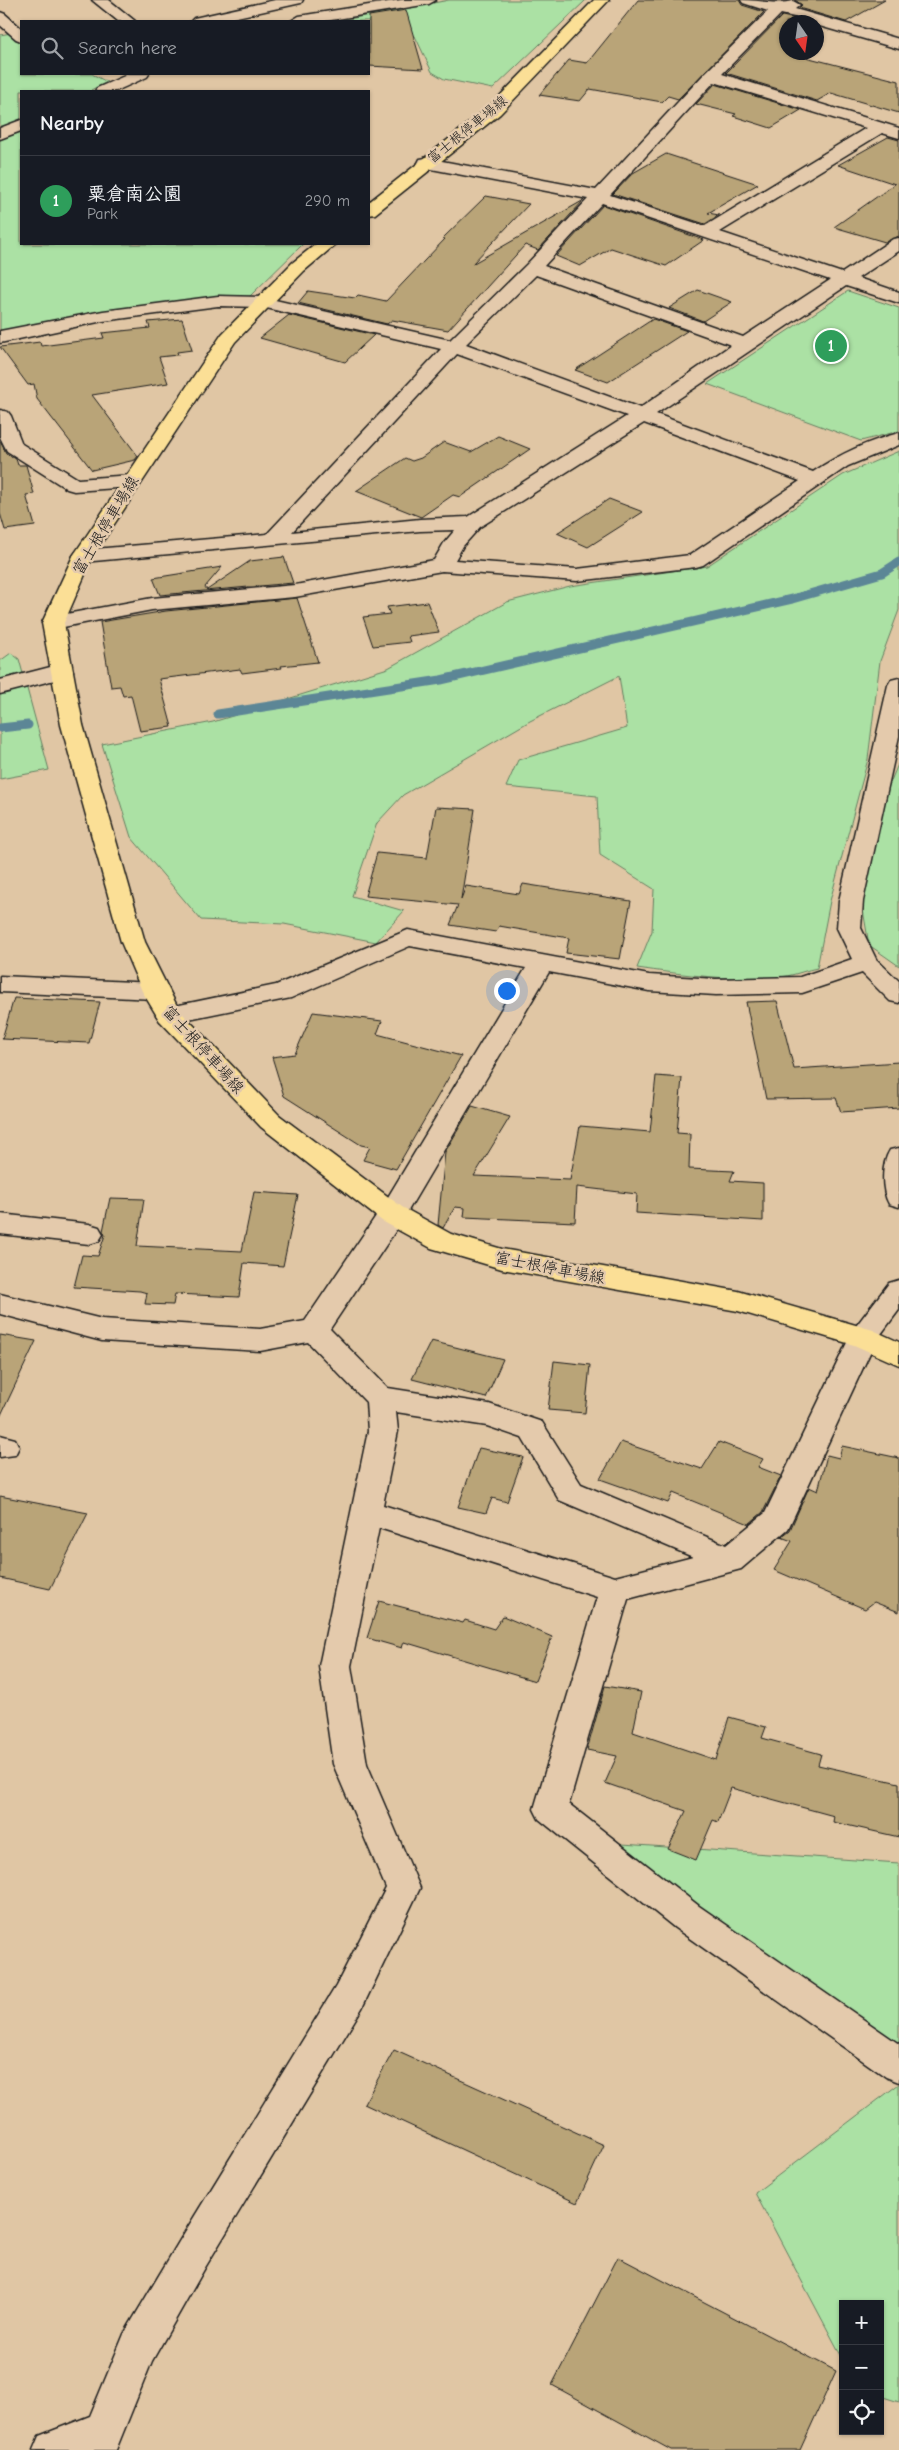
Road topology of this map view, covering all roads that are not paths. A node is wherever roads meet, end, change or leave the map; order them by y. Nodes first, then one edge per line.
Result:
1 (99, 0) edge
2 (296, 0) edge
3 (429, 0) edge
4 (602, 0) edge
5 (748, 0) edge
6 (809, 0) edge
7 (778, 9) junction
8 (0, 17) edge
9 (126, 20) edge
10 (204, 20) edge
11 (304, 20) edge
12 (20, 35) edge
13 (899, 44) edge
14 (112, 75) edge
15 (138, 75) edge
16 (711, 76) junction
17 (124, 80) junction
18 (105, 90) edge
19 (20, 125) edge
20 (880, 127) junction
21 (899, 132) edge
22 (0, 134) edge
23 (426, 163) junction
24 (598, 196) junction
25 (370, 209) edge
26 (708, 232) junction
27 (899, 243) edge
28 (326, 245) edge
29 (533, 268) junction
30 (844, 279) junction
31 (899, 298) edge
32 (262, 302) junction
33 (0, 337) edge
34 (745, 344) junction
35 (454, 346) junction
36 (1, 416) edge
37 (641, 416) junction
38 (899, 439) edge
39 (814, 479) junction
40 (131, 481) junction
41 (473, 523) junction
42 (273, 540) junction
43 (83, 556) junction
44 (442, 565) junction
45 (53, 623) junction
46 (62, 670) junction
47 (899, 685) edge
48 (0, 687) edge
49 (866, 963) junction
50 (541, 964) junction
51 (0, 984) edge
52 (896, 987) edge
53 (155, 991) junction
54 (169, 1015) junction
55 (899, 1157) edge
56 (899, 1197) edge
57 (392, 1214) junction
58 (0, 1224) edge
59 (89, 1234) dead end
60 (899, 1290) edge
61 (0, 1304) edge
62 (314, 1330) junction
63 (863, 1337) junction
64 (899, 1354) edge
65 (380, 1398) junction
66 (366, 1512) junction
67 (730, 1560) junction
68 (615, 1590) junction
69 (899, 2065) edge
70 (100, 2440) edge
71 (54, 2450) edge

1 - 9 street
2 - 10 street
3 - 11 street
4 - 23 main road, 富士根停車場線
5 - 7 street
6 - 7 street
7 - 13 street
7 - 16 street
8 - 12 street
14 - 17 street
15 - 17 street
16 - 20 street
16 - 24 street
17 - 18 street
19 - 22 street
20 - 21 street
20 - 26 street
23 - 24 street
23 - 25 main road, 富士根停車場線
24 - 26 street
24 - 29 street
26 - 30 street
27 - 30 street
28 - 32 main road, 富士根停車場線
29 - 34 street
29 - 35 street
30 - 31 street
30 - 34 street
32 - 33 street
32 - 35 street
32 - 40 main road, 富士根停車場線
34 - 37 street
35 - 37 street
35 - 42 street
36 - 40 street
37 - 39 street
37 - 41 street
38 - 39 street
39 - 44 street
40 - 43 main road, 富士根停車場線
41 - 42 street
41 - 44 street
42 - 43 street
43 - 45 main road, 富士根停車場線
44 - 45 street
45 - 46 main road, 富士根停車場線
46 - 48 street
46 - 53 main road, 富士根停車場線
47 - 49 street
49 - 50 street
49 - 52 street
50 - 54 street
50 - 57 street
51 - 53 street
53 - 54 main road, 富士根停車場線
54 - 57 main road, 富士根停車場線
55 - 56 street
57 - 62 street
57 - 63 main road, 富士根停車場線
58 - 59 street
60 - 63 street
61 - 62 street
62 - 65 street
63 - 64 main road, 富士根停車場線
63 - 67 street
65 - 66 street
65 - 67 street
66 - 68 street
66 - 70 street
67 - 68 street
68 - 69 street
70 - 71 street

